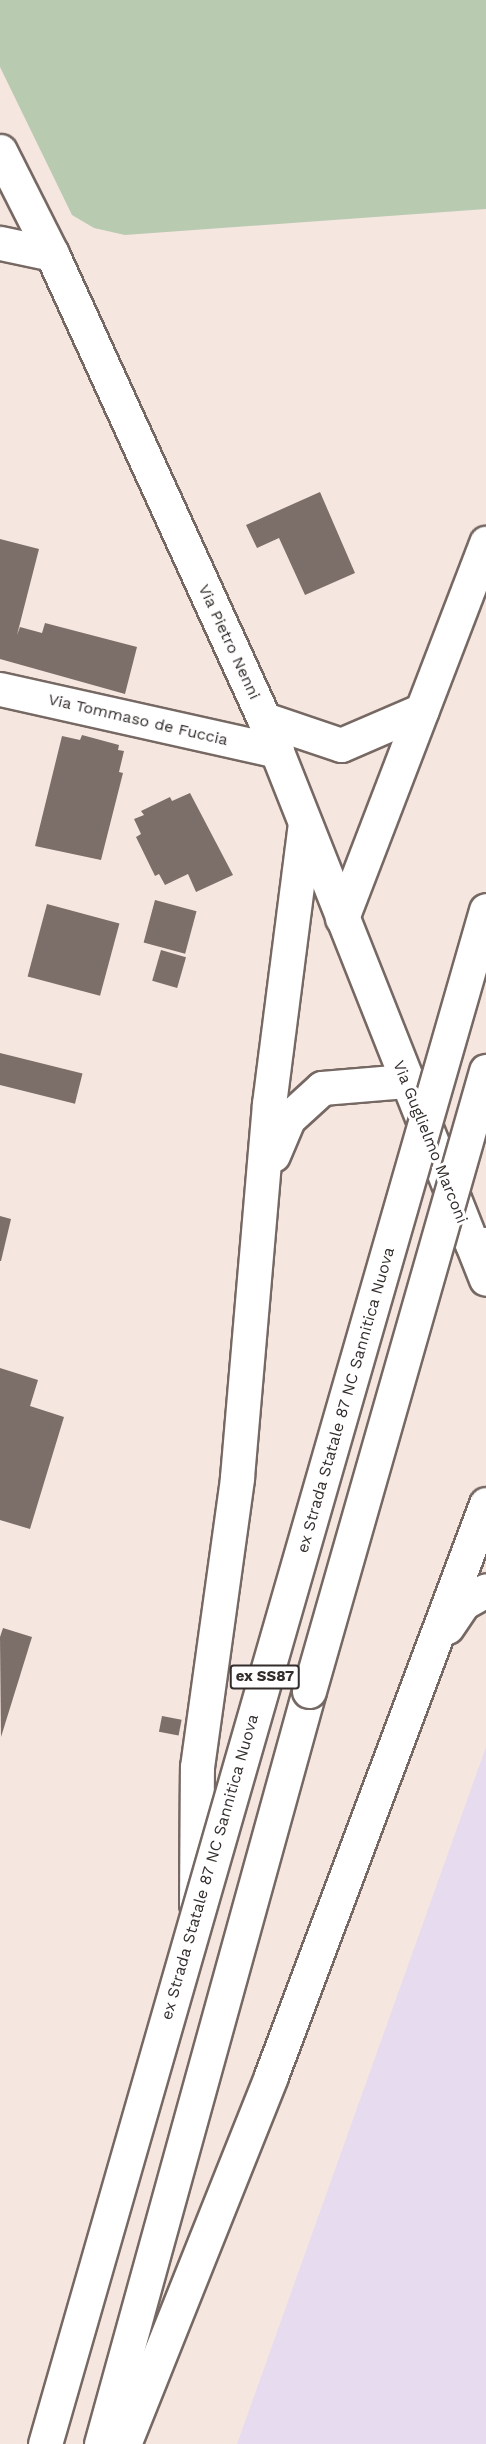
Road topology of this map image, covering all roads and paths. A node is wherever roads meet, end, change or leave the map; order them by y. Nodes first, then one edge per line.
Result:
1 (0, 151) edge
2 (0, 243) edge
3 (52, 254) junction
4 (486, 543) edge
5 (0, 688) edge
6 (422, 710) junction
7 (264, 719) junction
8 (277, 751) junction
9 (306, 824) junction
10 (486, 909) edge
11 (342, 918) junction
12 (388, 1038) joint
13 (486, 1071) edge
14 (406, 1081) junction
15 (263, 1179) junction
16 (479, 1244) edge
17 (486, 1279) edge
18 (486, 1504) edge
19 (486, 1590) edge
20 (432, 1648) junction
21 (195, 1918) junction
22 (45, 2444) edge
23 (101, 2444) edge
24 (124, 2444) edge

1 - 3 main road, Via Pietro Nenni
2 - 3 main road
3 - 7 main road, Via Pietro Nenni
4 - 6 main road
5 - 8 main road, Via Tommaso de Fuccia
6 - 7 main road
6 - 11 main road
7 - 8 main road, Via Pietro Nenni
8 - 9 main road, Via Pietro Nenni
9 - 11 main road, Via Pietro Nenni
9 - 15 main road
10 - 21 main road, ex Strada Statale 87 NC Sannitica Nuova / ex SS87, bridge
11 - 12 main road, Via Pietro Nenni
12 - 14 main road, Via Guglielmo Marconi
13 - 23 main road, ex SS87, bridge
14 - 15 main road
14 - 16 main road, Via Guglielmo Marconi
15 - 21 main road
16 - 17 main road, Via Guglielmo Marconi
18 - 20 main road
19 - 20 main road
20 - 24 main road
21 - 22 main road, ex Strada Statale 87 NC Sannitica Nuova / ex SS87, bridge

